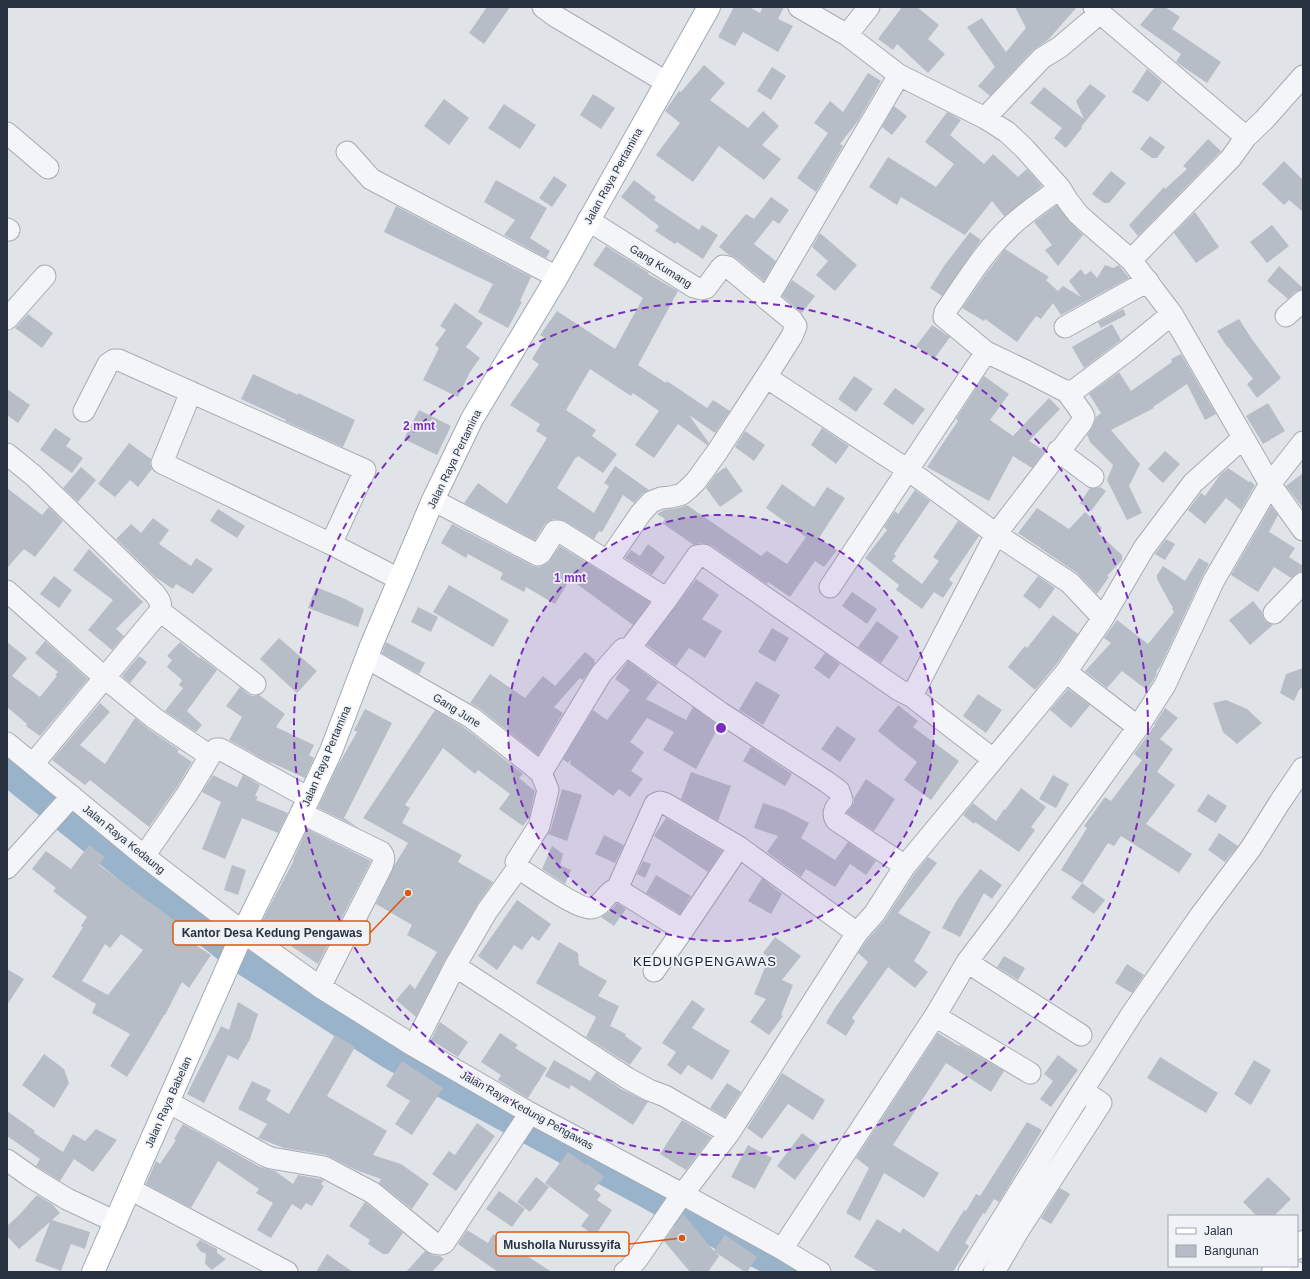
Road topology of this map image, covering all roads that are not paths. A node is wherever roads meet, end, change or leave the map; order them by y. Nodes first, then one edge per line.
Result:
1 (543, 7) edge
2 (709, 7) edge
3 (798, 7) edge
4 (869, 7) edge
5 (1097, 10) edge
6 (847, 35) junction
7 (899, 75) junction
8 (1303, 76) edge
9 (666, 82) junction
10 (985, 118) junction
11 (7, 134) edge
12 (1246, 137) junction
13 (347, 152) dead end
14 (48, 168) dead end
15 (1060, 188) junction
16 (588, 220) junction
17 (1132, 260) junction
18 (45, 276) dead end
19 (557, 277) junction
20 (1148, 281) junction
21 (767, 298) junction
22 (1303, 302) edge
23 (1172, 314) junction
24 (1286, 316) dead end
25 (7, 319) edge
26 (1065, 328) dead end
27 (986, 352) junction
28 (766, 377) junction
29 (191, 392) junction
30 (1067, 392) junction
31 (84, 411) dead end
32 (1243, 438) junction
33 (1303, 442) edge
34 (1058, 451) junction
35 (7, 454) edge
36 (908, 470) junction
37 (1093, 477) dead end
38 (1270, 484) junction
39 (433, 500) junction
40 (1303, 530) edge
41 (996, 534) junction
42 (331, 544) junction
43 (608, 561) junction
44 (399, 579) junction
45 (1303, 583) edge
46 (830, 587) dead end
47 (7, 591) edge
48 (667, 599) junction
49 (160, 611) junction
50 (1274, 612) dead end
51 (1103, 618) junction
52 (630, 648) junction
53 (367, 658) junction
54 (1066, 672) junction
55 (105, 678) junction
56 (254, 684) dead end
57 (911, 696) junction
58 (1138, 727) junction
59 (7, 743) edge
60 (210, 756) junction
61 (993, 759) junction
62 (33, 764) junction
63 (1303, 768) edge
64 (541, 773) junction
65 (64, 805) junction
66 (305, 806) junction
67 (739, 847) junction
68 (144, 856) junction
69 (905, 866) junction
70 (7, 868) edge
71 (518, 868) junction
72 (617, 889) junction
73 (683, 930) junction
74 (857, 933) junction
75 (237, 944) junction
76 (967, 962) junction
77 (455, 966) junction
78 (654, 971) dead end
79 (320, 988) junction
80 (935, 1016) junction
81 (1081, 1035) dead end
82 (414, 1046) junction
83 (1030, 1073) dead end
84 (168, 1102) junction
85 (524, 1122) junction
86 (729, 1133) junction
87 (7, 1160) edge
88 (130, 1189) junction
89 (675, 1204) junction
90 (116, 1222) junction
91 (1012, 1222) junction
92 (782, 1249) junction
93 (1282, 1267) edge
94 (93, 1272) edge
95 (287, 1272) edge
96 (625, 1272) edge
97 (820, 1272) edge
98 (969, 1272) edge
99 (994, 1272) edge
100 (1296, 1272) edge

1 - 9 street
2 - 9 main road, Jalan Raya Pertamina
3 - 6 street
4 - 6 street
5 - 10 street
5 - 12 street
6 - 7 street
7 - 10 street
7 - 21 street
8 - 12 street
9 - 16 main road, Jalan Raya Pertamina
10 - 15 street
11 - 14 street
12 - 17 street
13 - 19 street
15 - 17 street
15 - 27 street
16 - 19 main road, Jalan Raya Pertamina
16 - 21 street, Gang Kumang
17 - 20 street
18 - 25 street
19 - 39 main road, Jalan Raya Pertamina
20 - 23 street
20 - 26 street
21 - 28 street
22 - 24 street
23 - 30 street
23 - 32 street
27 - 30 street
27 - 36 street
28 - 36 street
28 - 43 street
29 - 31 street
29 - 42 street
29 - 42 street
30 - 34 street
32 - 38 street
32 - 51 street
33 - 38 street
34 - 37 street
34 - 41 street
35 - 49 street
36 - 41 street
36 - 46 street
38 - 40 street
38 - 58 street
39 - 43 street
39 - 44 main road, Jalan Raya Pertamina
41 - 51 street
41 - 57 street
42 - 44 street
43 - 48 street
44 - 53 main road, Jalan Raya Pertamina
45 - 50 street
47 - 55 street
48 - 52 street
48 - 57 street
49 - 55 street
49 - 56 street
51 - 54 street
52 - 64 street
52 - 69 street
53 - 64 street, Gang June
53 - 66 main road, Jalan Raya Pertamina
54 - 58 street
54 - 61 street
55 - 60 street
55 - 62 street
57 - 61 street
58 - 76 street
59 - 62 street, Jalan Raya Kedaung
60 - 66 street
60 - 68 street
61 - 69 street
62 - 65 street, Jalan Raya Kedaung
63 - 91 street
64 - 71 street
65 - 68 street, Jalan Raya Kedaung
65 - 70 street
66 - 75 main road, Jalan Raya Pertamina
66 - 79 street
67 - 72 street
67 - 73 street
67 - 74 street
68 - 75 street, Jalan Raya Kedaung
69 - 74 street
71 - 72 street
71 - 77 street
72 - 73 street
73 - 78 street
74 - 86 street
75 - 79 street, Jalan Raya Kedung Pengawas
75 - 84 main road, Jalan Raya Babelan
76 - 80 street
76 - 81 street
77 - 82 street
77 - 86 street
79 - 82 street, Jalan Raya Kedung Pengawas
80 - 83 street
80 - 92 street
82 - 85 street, Jalan Raya Kedung Pengawas
84 - 85 street
84 - 88 main road, Jalan Raya Babelan
85 - 89 street, Jalan Raya Kedung Pengawas
86 - 89 street
87 - 90 street
88 - 90 main road, Jalan Raya Babelan
88 - 95 street
89 - 92 street, Jalan Raya Kedung Pengawas
89 - 96 street
90 - 94 main road, Jalan Raya Babelan
91 - 98 street
91 - 99 street
92 - 97 street, Jalan Raya Kedung Pengawas
93 - 100 street

